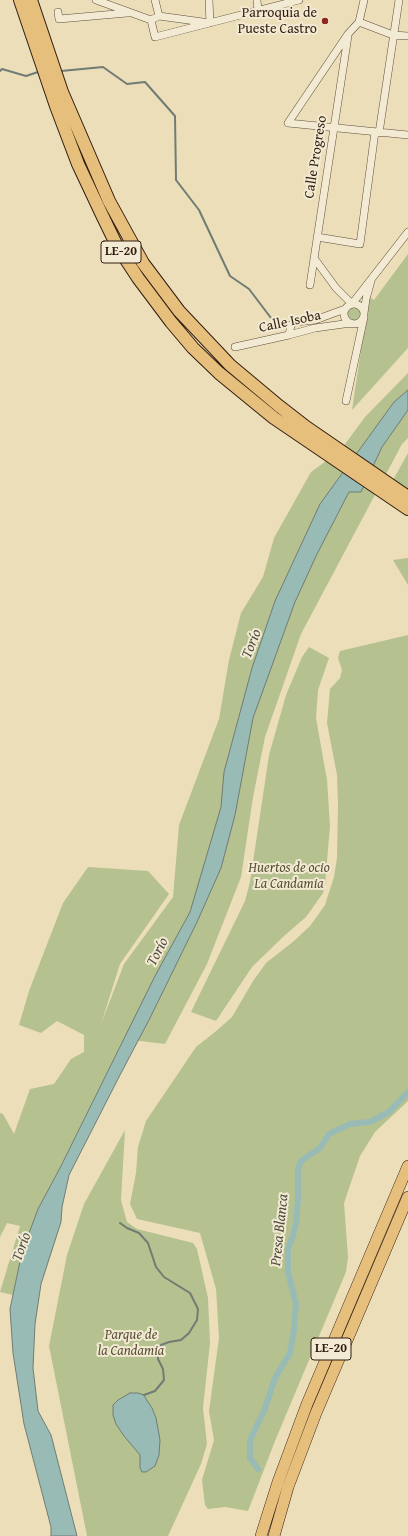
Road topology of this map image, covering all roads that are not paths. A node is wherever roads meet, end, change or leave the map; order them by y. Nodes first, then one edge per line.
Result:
1 (20, 0) edge
2 (31, 0) edge
3 (96, 0) edge
4 (155, 0) edge
5 (209, 0) edge
6 (257, 0) edge
7 (298, 0) edge
8 (364, 0) edge
9 (399, 0) edge
10 (258, 11) junction
11 (58, 12) dead end
12 (131, 12) junction
13 (159, 16) junction
14 (151, 20) junction
15 (359, 22) junction
16 (210, 23) junction
17 (348, 34) junction
18 (393, 35) junction
19 (408, 36) edge
20 (334, 127) junction
21 (377, 133) junction
22 (408, 135) edge
23 (408, 232) edge
24 (317, 237) junction
25 (314, 258) junction
26 (372, 279) junction
27 (310, 285) dead end
28 (353, 304) junction
29 (345, 309) junction
30 (364, 315) junction
31 (353, 324) junction
32 (289, 335) junction
33 (360, 337) junction
34 (235, 347) dead end
35 (346, 401) dead end
36 (302, 431) junction
37 (401, 496) edge
38 (408, 509) edge
39 (408, 1166) edge
40 (408, 1197) edge
41 (261, 1536) edge
42 (274, 1536) edge

1 - 36 highway, LE-20
2 - 36 highway, LE-20
3 - 12 street
4 - 13 street
5 - 16 street
6 - 10 street
7 - 10 street
8 - 15 street
9 - 18 street
10 - 16 street
11 - 12 street
12 - 14 street
13 - 14 street
13 - 16 street
14 - 16 street
15 - 17 street
15 - 18 street
17 - 20 street, Calle Progreso
17 - 20 street
18 - 19 street
18 - 21 street
20 - 21 street
20 - 24 street, Calle Progreso
21 - 22 street
21 - 24 street
23 - 26 street
24 - 25 street, Calle Progreso
25 - 27 street, Calle Progreso
25 - 28 street
26 - 28 street
26 - 30 street
28 - 29 street
28 - 30 street
29 - 31 street
29 - 32 street
30 - 31 street
30 - 33 street
31 - 32 street, Calle Isoba
31 - 33 street
32 - 34 street, Calle Isoba
33 - 35 street
36 - 37 highway, LE-20
37 - 38 highway, LE-20
39 - 41 highway, LE-20
40 - 42 highway, LE-20

